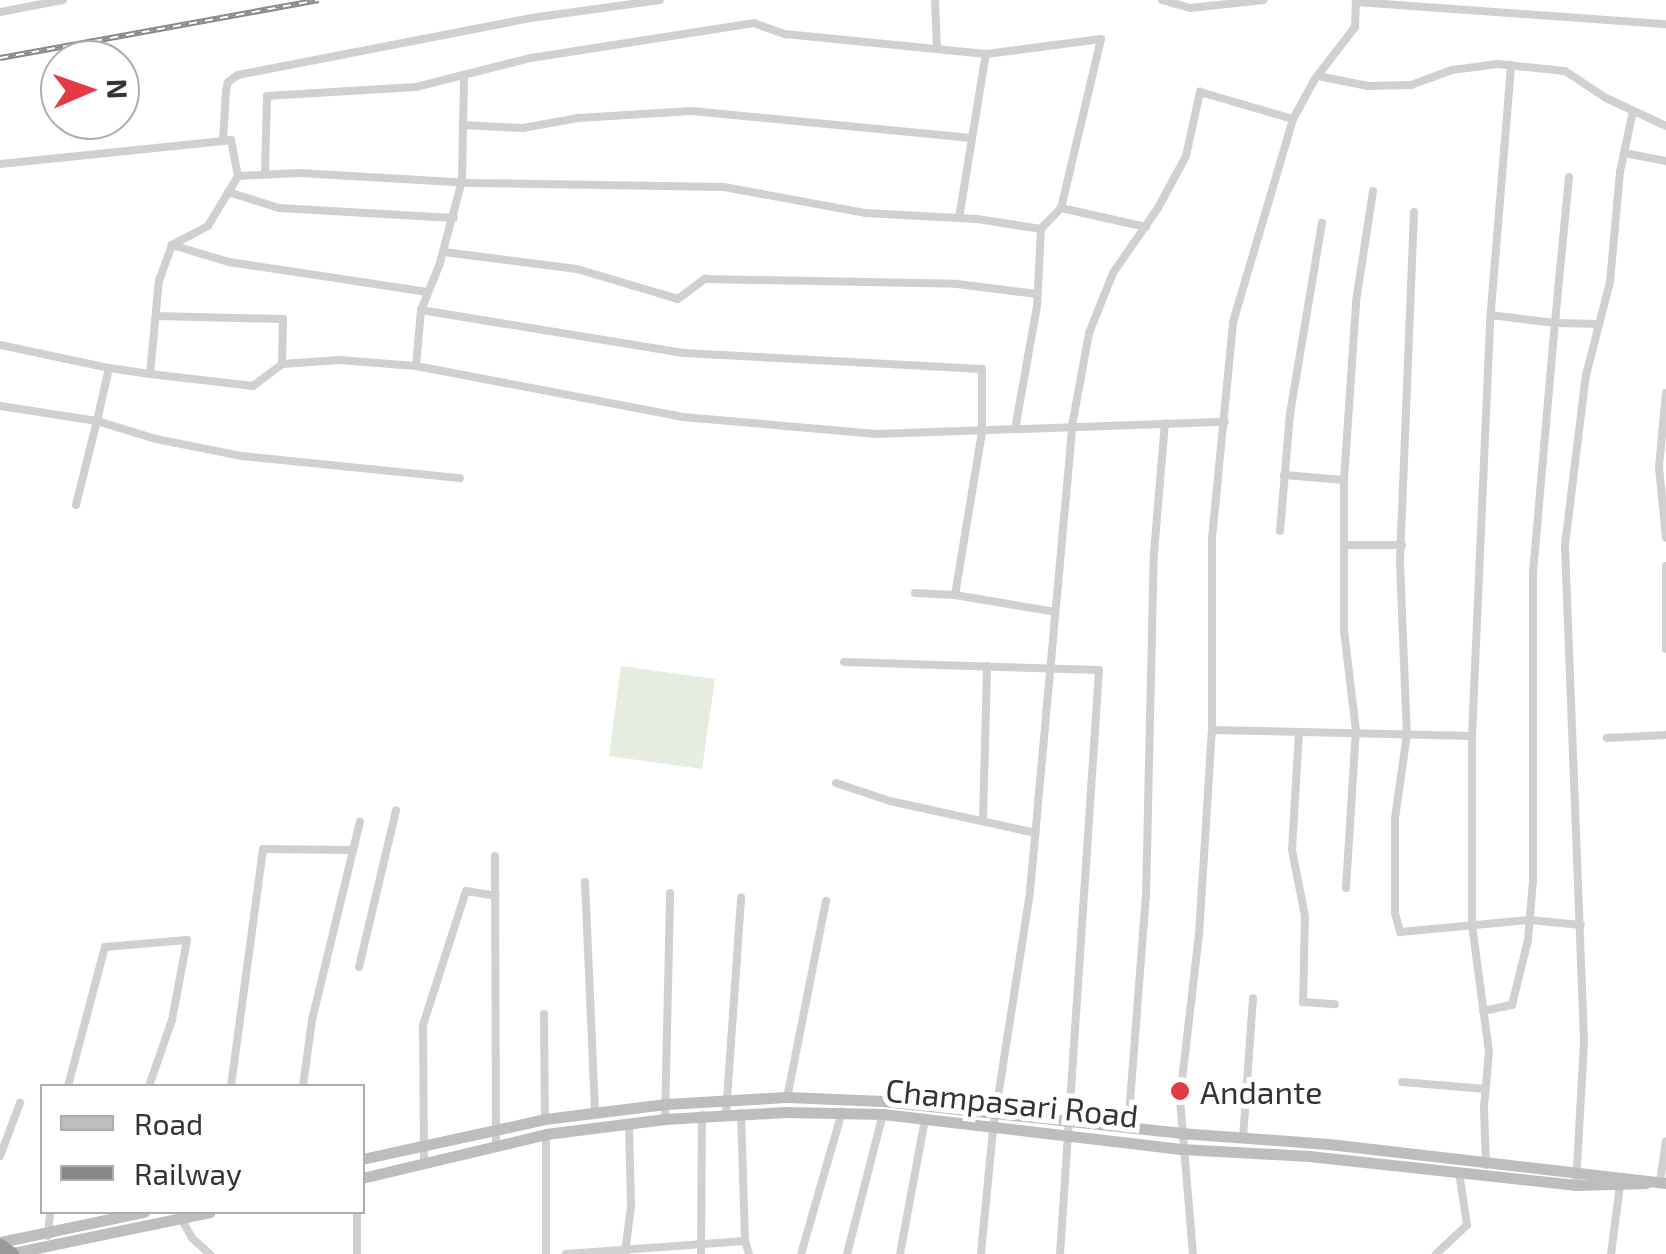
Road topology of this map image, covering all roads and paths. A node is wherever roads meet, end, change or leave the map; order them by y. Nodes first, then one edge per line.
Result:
1 (63, 0) edge
2 (660, 0) edge
3 (935, 0) edge
4 (1162, 0) edge
5 (1264, 0) edge
6 (1356, 1) edge
7 (0, 12) edge
8 (1666, 24) edge
9 (936, 49) junction
10 (986, 54) junction
11 (1511, 66) junction
12 (1318, 76) junction
13 (464, 77) junction
14 (1632, 110) junction
15 (1293, 118) junction
16 (463, 125) junction
17 (1666, 126) edge
18 (972, 138) junction
19 (223, 140) junction
20 (1624, 153) junction
21 (1666, 161) edge
22 (0, 164) edge
23 (265, 174) junction
24 (238, 176) junction
25 (1568, 177) dead end
26 (462, 182) junction
27 (228, 192) junction
28 (1373, 192) dead end
29 (1061, 208) junction
30 (1414, 212) dead end
31 (454, 218) junction
32 (959, 218) junction
33 (1322, 223) dead end
34 (1146, 227) junction
35 (1041, 229) junction
36 (172, 245) junction
37 (444, 252) junction
38 (428, 292) junction
39 (1038, 294) junction
40 (421, 310) junction
41 (1490, 314) junction
42 (157, 316) junction
43 (1556, 322) junction
44 (1598, 324) junction
45 (0, 345) edge
46 (282, 364) junction
47 (416, 366) junction
48 (108, 368) junction
49 (150, 374) junction
50 (1666, 393) edge
51 (0, 406) edge
52 (97, 421) junction
53 (1225, 422) junction
54 (1165, 423) junction
55 (1072, 426) junction
56 (1016, 429) junction
57 (982, 432) junction
58 (1284, 475) junction
59 (460, 478) dead end
60 (1344, 480) junction
61 (76, 504) dead end
62 (1280, 531) dead end
63 (1666, 538) edge
64 (1344, 544) junction
65 (1402, 545) junction
66 (1666, 566) edge
67 (915, 592) dead end
68 (955, 596) junction
69 (1054, 612) junction
70 (1666, 649) edge
71 (844, 662) dead end
72 (987, 666) junction
73 (1048, 670) junction
74 (1212, 730) junction
75 (1356, 731) junction
76 (1300, 732) junction
77 (1407, 734) junction
78 (1666, 735) edge
79 (1472, 736) junction
80 (1607, 738) dead end
81 (836, 783) dead end
82 (396, 810) dead end
83 (984, 821) junction
84 (360, 822) dead end
85 (1036, 833) junction
86 (353, 850) junction
87 (495, 856) dead end
88 (585, 882) dead end
89 (1346, 888) dead end
90 (670, 893) dead end
91 (496, 896) junction
92 (741, 898) dead end
93 (826, 901) dead end
94 (1530, 920) junction
95 (1582, 925) junction
96 (1472, 926) junction
97 (358, 967) dead end
98 (1253, 998) dead end
99 (1334, 1004) dead end
100 (1483, 1011) junction
101 (544, 1014) dead end
102 (1402, 1082) dead end
103 (69, 1084) edge
104 (150, 1084) edge
105 (231, 1084) edge
106 (303, 1084) edge
107 (1486, 1088) junction
108 (788, 1097) junction
109 (727, 1099) junction
110 (20, 1103) dead end
111 (666, 1104) junction
112 (595, 1112) junction
113 (785, 1112) junction
114 (842, 1112) junction
115 (741, 1113) junction
116 (996, 1113) junction
117 (726, 1114) junction
118 (883, 1114) junction
119 (702, 1116) junction
120 (546, 1119) junction
121 (665, 1119) junction
122 (925, 1119) junction
123 (1066, 1121) junction
124 (629, 1123) junction
125 (596, 1126) junction
126 (994, 1128) junction
127 (1128, 1128) junction
128 (496, 1129) junction
129 (1180, 1133) junction
130 (546, 1134) junction
131 (1065, 1135) junction
132 (1243, 1136) junction
133 (1126, 1142) junction
134 (1666, 1142) edge
135 (424, 1146) junction
136 (496, 1147) junction
137 (1180, 1148) junction
138 (1241, 1151) junction
139 (0, 1156) edge
140 (365, 1158) edge
141 (424, 1164) junction
142 (1486, 1168) junction
143 (1577, 1169) junction
144 (1459, 1172) junction
145 (365, 1177) edge
146 (1663, 1182) edge
147 (1576, 1185) junction
148 (1620, 1186) junction
149 (50, 1214) edge
150 (196, 1214) edge
151 (357, 1214) edge
152 (122, 1215) edge
153 (180, 1217) junction
154 (119, 1234) junction
155 (48, 1239) junction
156 (746, 1241) junction
157 (0, 1244) edge
158 (701, 1249) edge
159 (625, 1252) edge
160 (10, 1254) edge
161 (210, 1254) edge
162 (357, 1254) edge
163 (546, 1254) edge
164 (566, 1254) edge
165 (749, 1254) edge
166 (801, 1254) edge
167 (847, 1254) edge
168 (900, 1254) edge
169 (981, 1254) edge
170 (1060, 1254) edge
171 (1192, 1254) edge
172 (1436, 1254) edge
173 (1611, 1254) edge

1 - 7 street
2 - 19 street
3 - 9 street
4 - 5 street
6 - 8 street
6 - 12 street
9 - 10 street
9 - 13 street
10 - 18 street
10 - 29 street
11 - 12 street
11 - 14 street
11 - 41 street
12 - 15 street
13 - 16 street
13 - 23 street
14 - 17 street
14 - 20 street
15 - 34 street
15 - 53 street
16 - 18 street
16 - 26 street
18 - 32 street
19 - 22 street
19 - 24 street
20 - 21 street
20 - 44 street
23 - 24 street
23 - 26 street
24 - 27 street
25 - 43 street
26 - 31 street
26 - 32 street
27 - 31 street
27 - 36 street
28 - 60 street
29 - 34 street
29 - 35 street
30 - 65 street
31 - 37 street
32 - 35 street
33 - 58 street
34 - 55 street
35 - 39 street
36 - 38 street
36 - 42 street
37 - 38 street
37 - 39 street
38 - 40 street
39 - 56 street
40 - 47 street
40 - 57 street
41 - 43 street
41 - 79 street
42 - 46 street
42 - 49 street
43 - 44 street
43 - 94 street
44 - 95 street
45 - 48 street
46 - 47 street
46 - 49 street
47 - 57 street
48 - 49 street
48 - 52 street
50 - 63 street
51 - 52 street
52 - 59 street
52 - 61 street
53 - 54 street
53 - 74 street
54 - 55 street
54 - 127 street
55 - 56 street
55 - 69 street
56 - 57 street
57 - 68 street
58 - 60 street
58 - 62 street
60 - 64 street
64 - 65 street
64 - 75 street
65 - 77 street
66 - 70 street
67 - 68 street
68 - 69 street
69 - 73 street
71 - 72 street
72 - 73 street
72 - 83 street
73 - 85 street
73 - 123 street
74 - 76 street
74 - 129 street
75 - 76 street
75 - 77 street
75 - 89 street
76 - 99 street
77 - 79 street
77 - 96 street
78 - 80 street
79 - 96 street
81 - 83 street
82 - 97 street
83 - 85 street
84 - 86 street
85 - 116 street
86 - 105 street
86 - 106 street
87 - 91 street
88 - 112 street
90 - 111 street
91 - 128 street
91 - 135 street
92 - 109 street
93 - 108 street
94 - 95 street
94 - 96 street
94 - 100 street
95 - 143 street
96 - 100 street
98 - 132 street
100 - 107 street
101 - 120 street
102 - 107 street
103 - 104 street
107 - 142 street
108 - 109 main road, Champasari Road
108 - 113 street
108 - 116 main road, Champasari Road
109 - 111 main road, Champasari Road
109 - 117 street
110 - 139 street
111 - 112 main road, Champasari Road
111 - 121 street
112 - 120 main road, Champasari Road
112 - 125 street
113 - 114 main road, Champasari Road
113 - 115 main road, Champasari Road
114 - 118 main road, Champasari Road
114 - 166 street
115 - 117 main road, Champasari Road
115 - 156 street
116 - 123 main road, Champasari Road
116 - 126 street
117 - 119 main road, Champasari Road
118 - 122 main road, Champasari Road
118 - 167 street
119 - 121 main road, Champasari Road
119 - 158 street
120 - 128 main road, Champasari Road
120 - 130 street
121 - 124 main road, Champasari Road
122 - 126 main road, Champasari Road
122 - 168 street
123 - 127 main road, Champasari Road
123 - 131 street
124 - 125 main road, Champasari Road
124 - 159 street
125 - 130 main road, Champasari Road
126 - 131 main road, Champasari Road
126 - 169 street
127 - 129 main road, Champasari Road
127 - 133 street
128 - 135 main road, Champasari Road
128 - 136 street
129 - 132 main road, Champasari Road
129 - 137 street
130 - 136 main road, Champasari Road
130 - 163 street
131 - 133 main road, Champasari Road
131 - 170 street
132 - 138 street
132 - 142 main road, Champasari Road
133 - 137 main road, Champasari Road
134 - 146 street
135 - 140 main road, Champasari Road
135 - 141 street
136 - 141 main road, Champasari Road
137 - 138 main road, Champasari Road
137 - 171 street
138 - 144 main road, Champasari Road
141 - 145 main road, Champasari Road
142 - 143 main road, Champasari Road
142 - 144 main road, Champasari Road
142 - 147 main road, Champasari Road
143 - 146 main road, Champasari Road
143 - 147 street
144 - 172 street
146 - 148 main road, Champasari Road
147 - 148 main road, Champasari Road
148 - 173 street
149 - 155 street
150 - 153 main road
151 - 162 street
152 - 154 street
152 - 155 main road
153 - 154 main road
153 - 161 street
154 - 155 main road
155 - 157 main road
155 - 160 main road
156 - 158 street
156 - 165 street
157 - 160 highway
158 - 159 street
159 - 164 street

